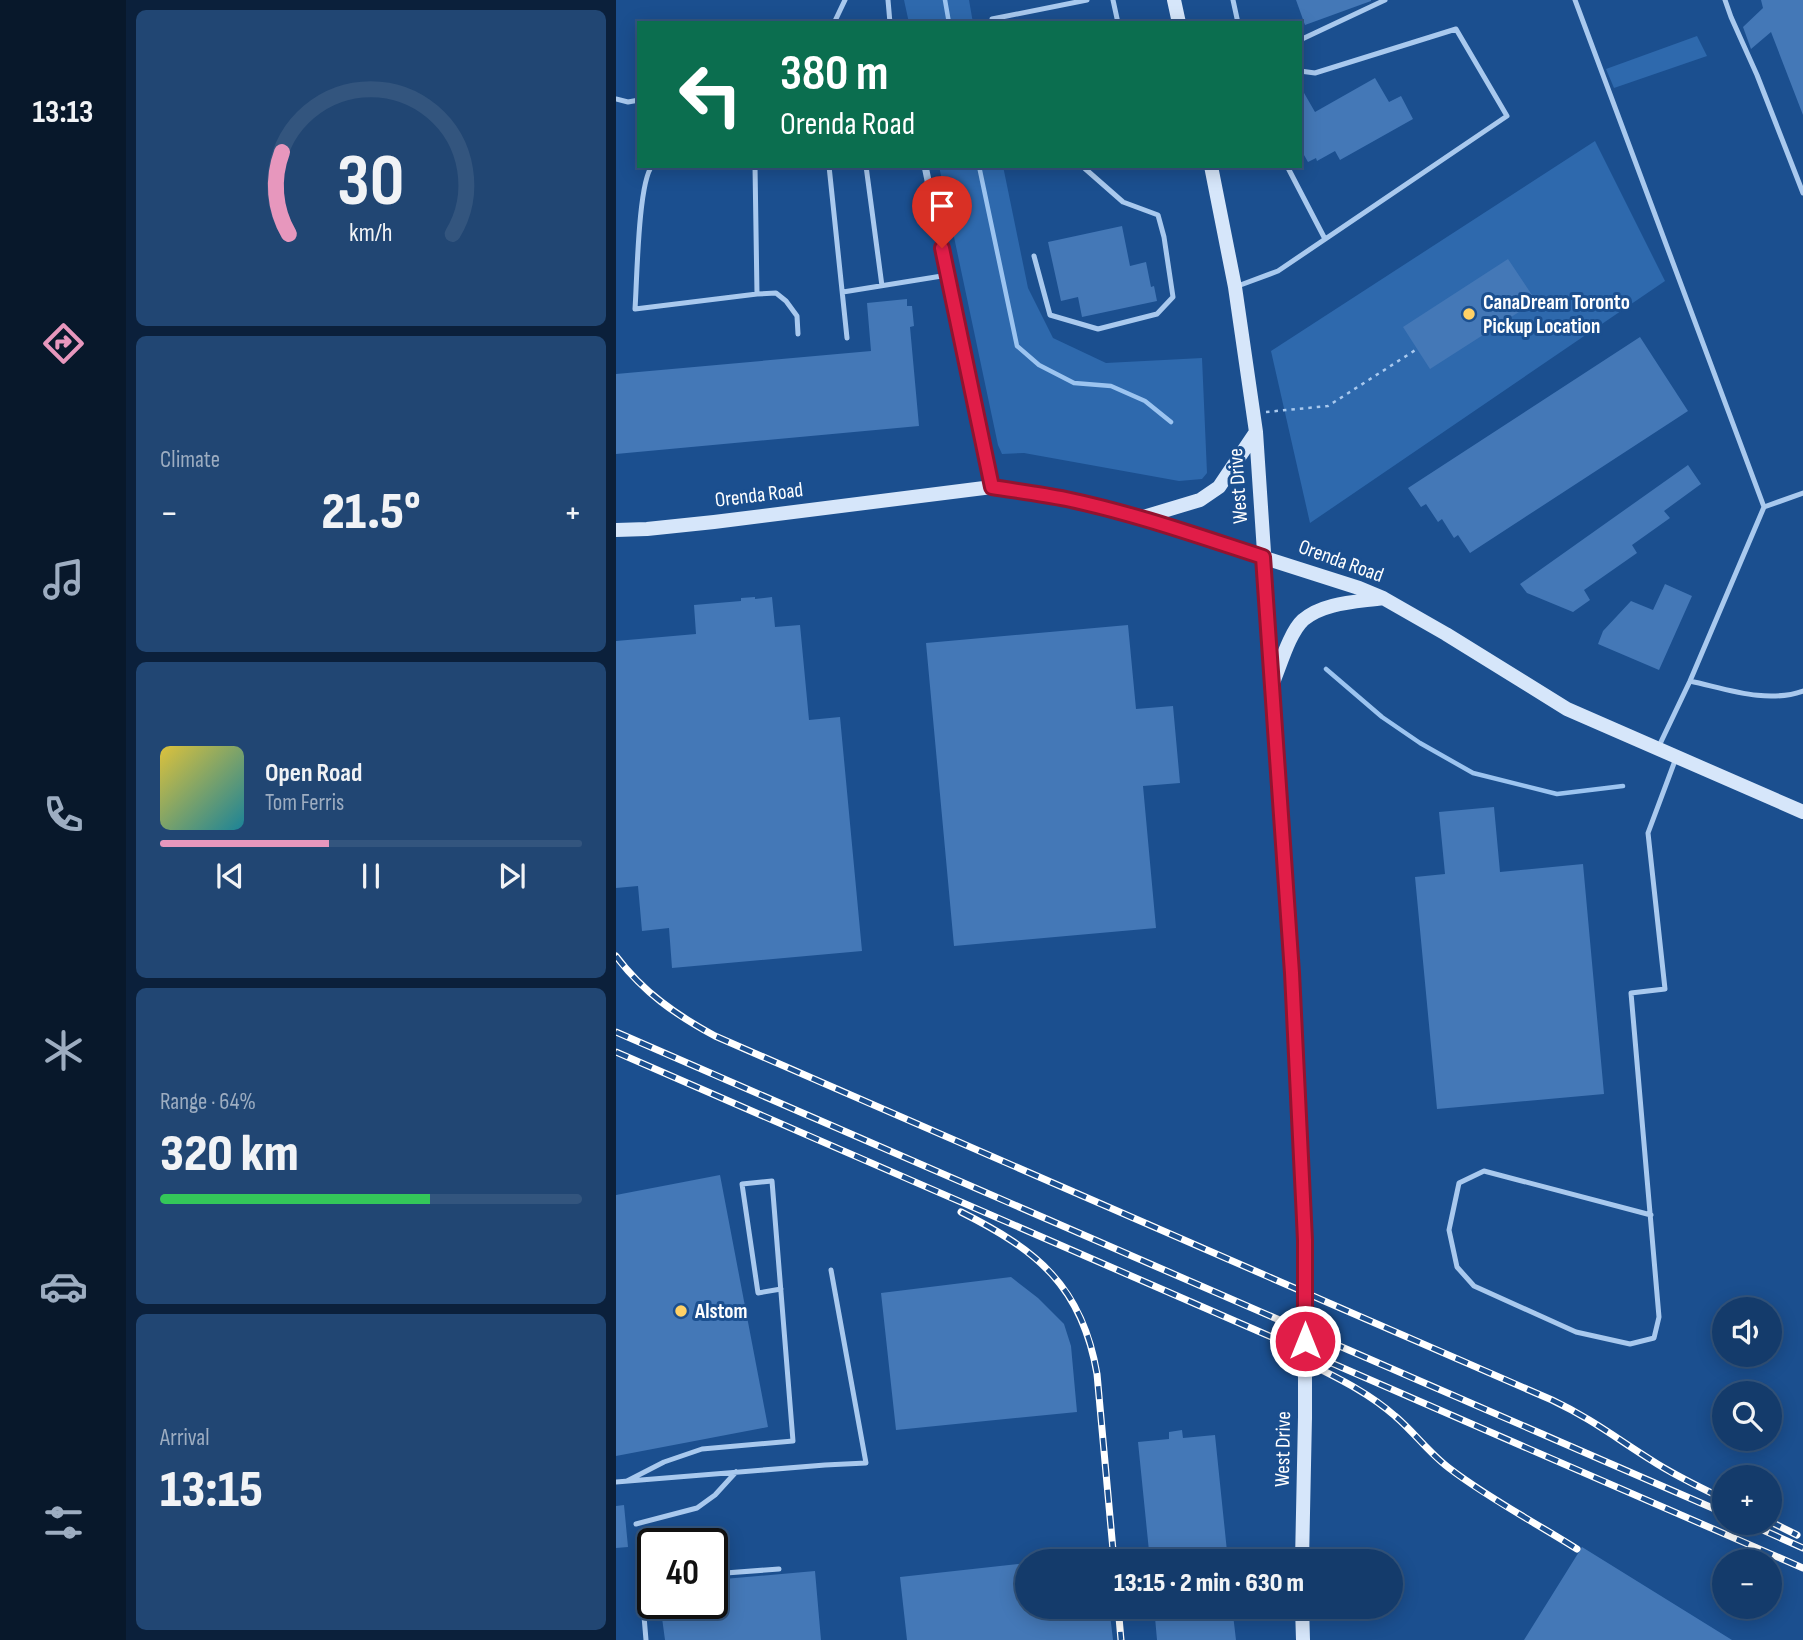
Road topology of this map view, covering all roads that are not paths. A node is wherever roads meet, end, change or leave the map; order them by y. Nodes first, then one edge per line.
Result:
1 (845, 0) edge
2 (888, 0) edge
3 (1087, 0) edge
4 (1113, 0) edge
5 (1174, 0) edge
6 (1233, 0) edge
7 (1385, 0) edge
8 (1575, 0) edge
9 (1725, 0) edge
10 (835, 21) edge
11 (890, 21) edge
12 (992, 21) edge
13 (1118, 21) edge
14 (1179, 21) edge
15 (1238, 21) edge
16 (1302, 39) edge
17 (1302, 71) edge
18 (616, 99) edge
19 (637, 100) edge
20 (650, 168) edge
21 (755, 168) edge
22 (829, 168) edge
23 (866, 168) edge
24 (925, 168) edge
25 (1084, 168) edge
26 (1210, 168) edge
27 (1288, 168) edge
28 (1803, 193) edge
29 (1325, 239) junction
30 (1034, 256) dead end
31 (948, 275) junction
32 (882, 286) junction
33 (1236, 287) junction
34 (843, 292) junction
35 (757, 293) junction
36 (799, 334) dead end
37 (847, 338) dead end
38 (1256, 432) junction
39 (992, 487) junction
40 (1803, 493) edge
41 (1764, 507) junction
42 (1140, 518) junction
43 (616, 530) edge
44 (1263, 557) junction
45 (1383, 598) junction
46 (1690, 681) junction
47 (1272, 685) junction
48 (1803, 691) edge
49 (1658, 750) junction
50 (1676, 758) junction
51 (1803, 812) edge
52 (1651, 1216) junction
53 (831, 1270) dead end
54 (781, 1289) junction
55 (736, 1472) junction
56 (627, 1481) junction
57 (616, 1482) edge
58 (636, 1524) dead end
59 (1302, 1549) edge
60 (779, 1569) dead end
61 (728, 1573) edge
62 (644, 1619) edge
63 (1302, 1619) edge
64 (646, 1640) edge
65 (1303, 1640) edge

1 - 10 lane
2 - 11 lane
3 - 12 lane
4 - 13 lane
5 - 14 street
6 - 15 lane
7 - 16 lane
8 - 41 lane
9 - 28 lane
17 - 29 lane
18 - 19 lane
20 - 35 lane
21 - 35 lane
22 - 34 lane
23 - 32 lane
24 - 31 street
25 - 30 lane
26 - 33 street, West Drive
27 - 29 lane
29 - 33 lane
31 - 32 lane
31 - 39 street
32 - 34 lane
33 - 38 street, West Drive
34 - 37 lane
35 - 36 lane
38 - 42 street
38 - 44 street, West Drive
39 - 42 street, Orenda Road
39 - 43 street, Orenda Road
40 - 41 lane
41 - 46 lane
42 - 44 street, Orenda Road
44 - 45 street, Orenda Road
44 - 47 street, West Drive
45 - 47 street
45 - 49 street, Orenda Road
46 - 48 lane
46 - 49 lane
47 - 59 street, West Drive, bridge
49 - 50 street, Orenda Road
50 - 51 street, Orenda Road
50 - 52 lane
52 - 52 lane
53 - 55 lane
54 - 54 lane
54 - 56 lane
55 - 56 lane
55 - 58 lane
56 - 57 lane
60 - 61 lane
62 - 64 lane
63 - 65 street

